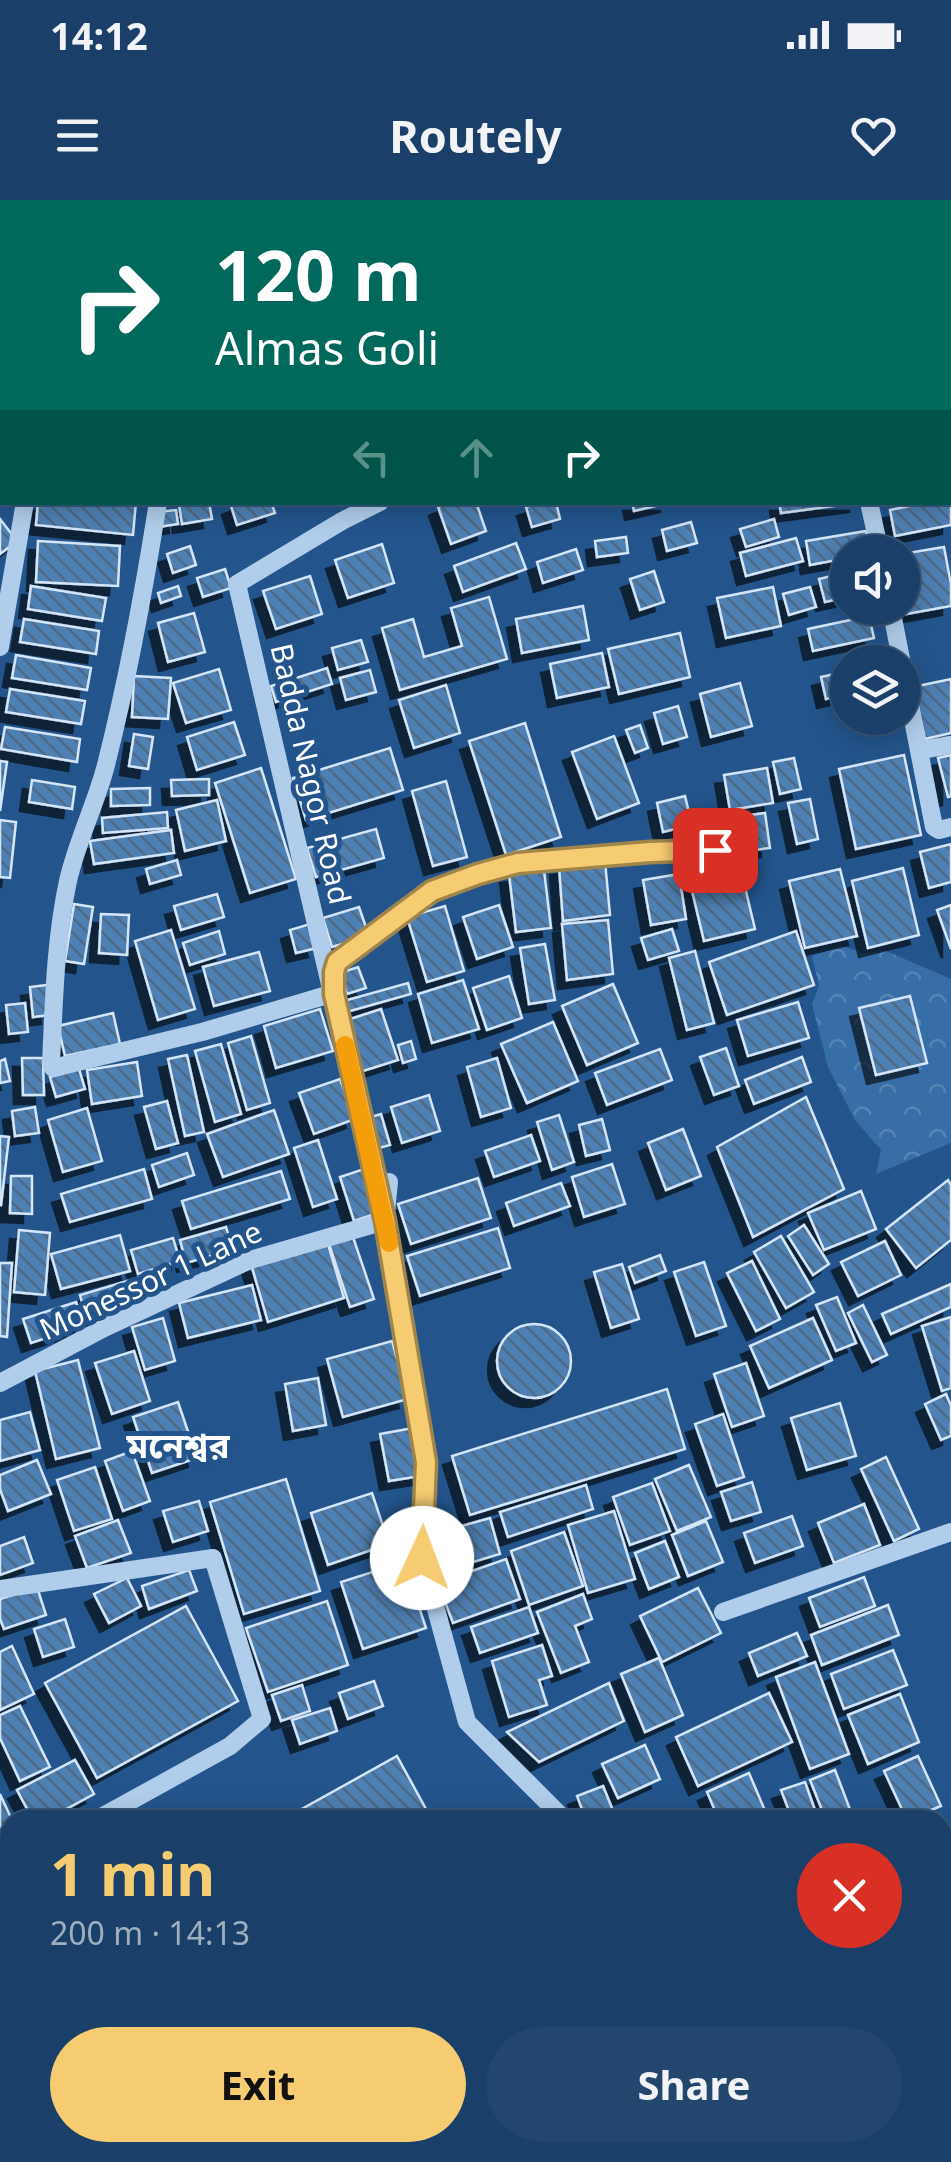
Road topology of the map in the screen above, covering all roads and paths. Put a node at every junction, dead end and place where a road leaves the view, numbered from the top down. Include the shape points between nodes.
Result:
1 (24, 505) edge
2 (158, 505) edge
3 (368, 505) edge
4 (870, 505) edge
5 (340, 512) edge
6 (876, 535) edge
7 (895, 625) edge
8 (0, 647) edge
9 (951, 745) edge
10 (921, 750) junction
11 (951, 827) edge
12 (715, 850) dead end
13 (334, 994) junction
14 (390, 1182) dead end
15 (385, 1221) junction
16 (0, 1383) edge
17 (951, 1532) edge
18 (0, 1589) edge
19 (723, 1612) dead end
20 (114, 1810) edge
21 (555, 1810) edge

1 - 8 street
2 - 13 street via 105,770 64,904 53,1068
3 - 5 street
4 - 6 street
5 - 13 street, Badda Nagor Road via 237,584
7 - 10 street
9 - 10 street
10 - 11 street via 934,827
12 - 13 street via 518,863 432,891 337,962
13 - 15 street, Badda Nagor Road
14 - 15 street
15 - 16 street, Monessor 1 Lane via 250,1260
15 - 21 street, Badda Nagor Road via 426,1462 422,1558 467,1722
17 - 19 street
18 - 20 street via 214,1558 262,1719 230,1746

